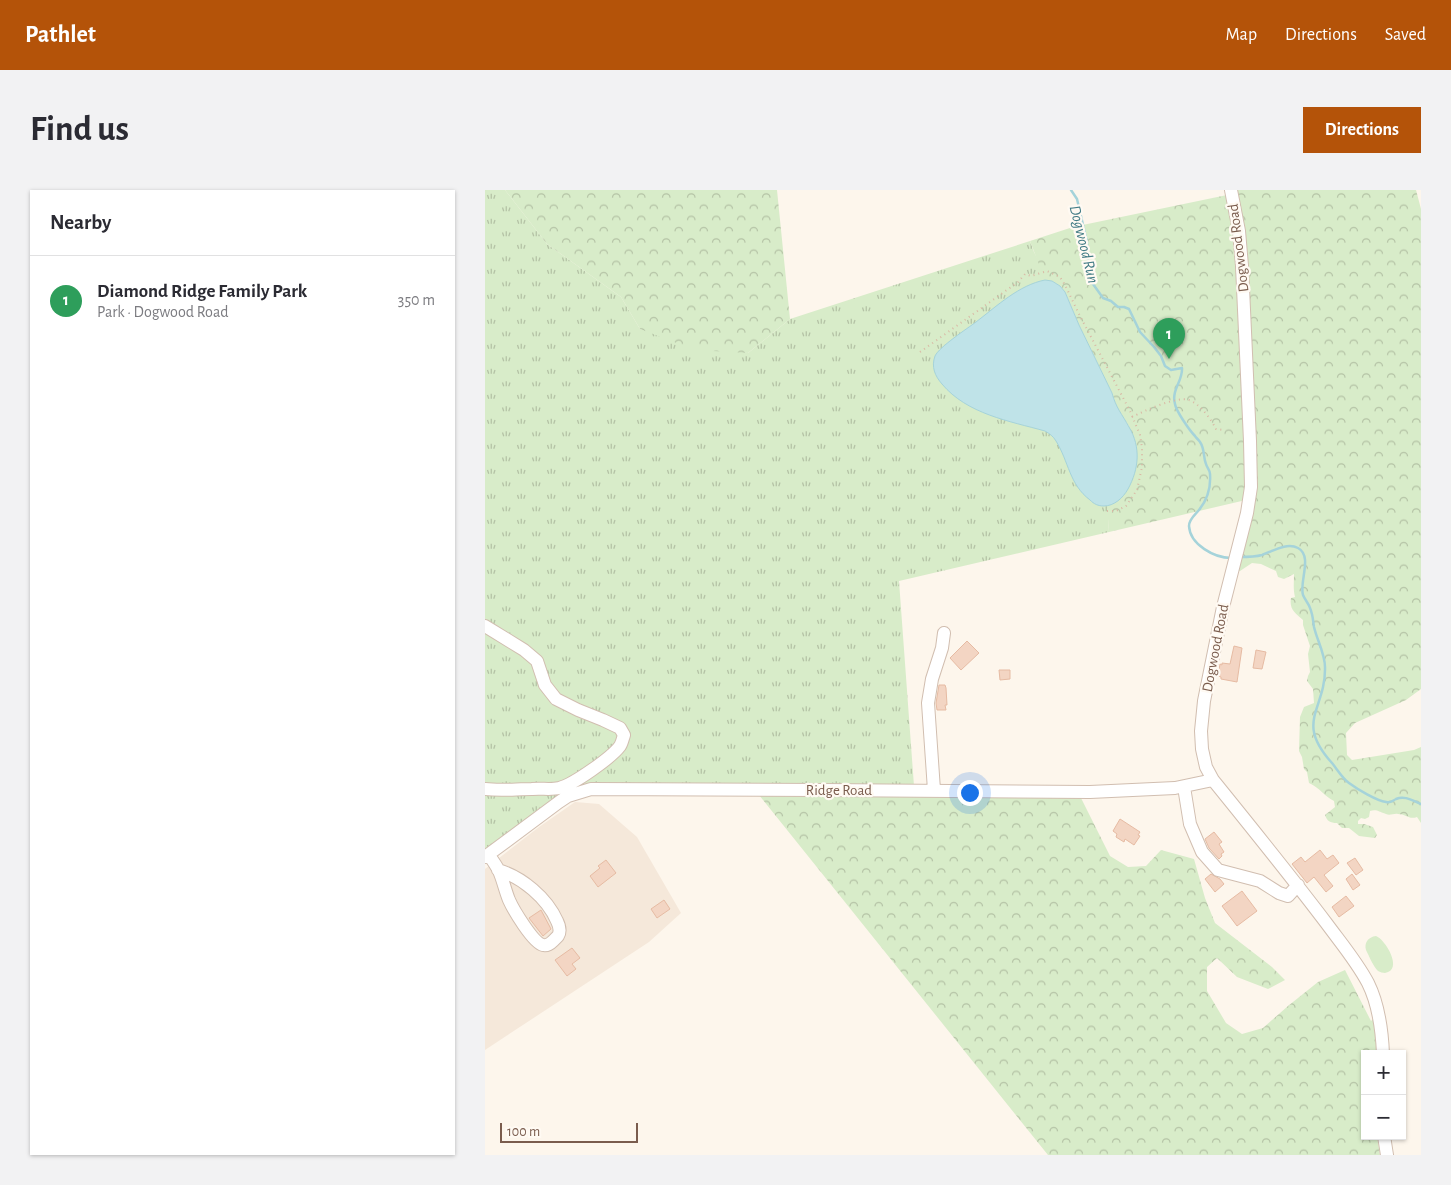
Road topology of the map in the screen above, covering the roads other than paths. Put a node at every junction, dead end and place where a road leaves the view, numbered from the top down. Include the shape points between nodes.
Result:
1 (1231, 190) edge
2 (485, 626) edge
3 (944, 633) dead end
4 (1213, 780) junction
5 (1185, 787) junction
6 (485, 789) edge
7 (934, 790) junction
8 (487, 856) edge
9 (498, 870) junction
10 (1297, 885) junction
11 (1383, 1050) edge
12 (1385, 1140) edge
13 (1387, 1155) edge

1 - 4 street, Dogwood Road via 1242,266 1251,472 1247,512 1223,607 1201,731 1203,756
2 - 6 street via 537,661 545,685 556,698 620,728 624,735 612,755 564,787 507,791
3 - 7 street via 928,703
4 - 5 street, Ridge Road
4 - 10 street, Dogwood Road
5 - 7 street, Ridge Road via 1091,792
5 - 10 street via 1190,824 1202,852 1218,870 1260,881 1288,896
7 - 8 street, Ridge Road via 591,790 568,796
8 - 9 street
9 - 9 street via 520,921 538,943 549,945 559,936 560,930 553,912 540,895 508,873
10 - 11 street, Dogwood Road via 1368,984 1379,1018
12 - 13 street

